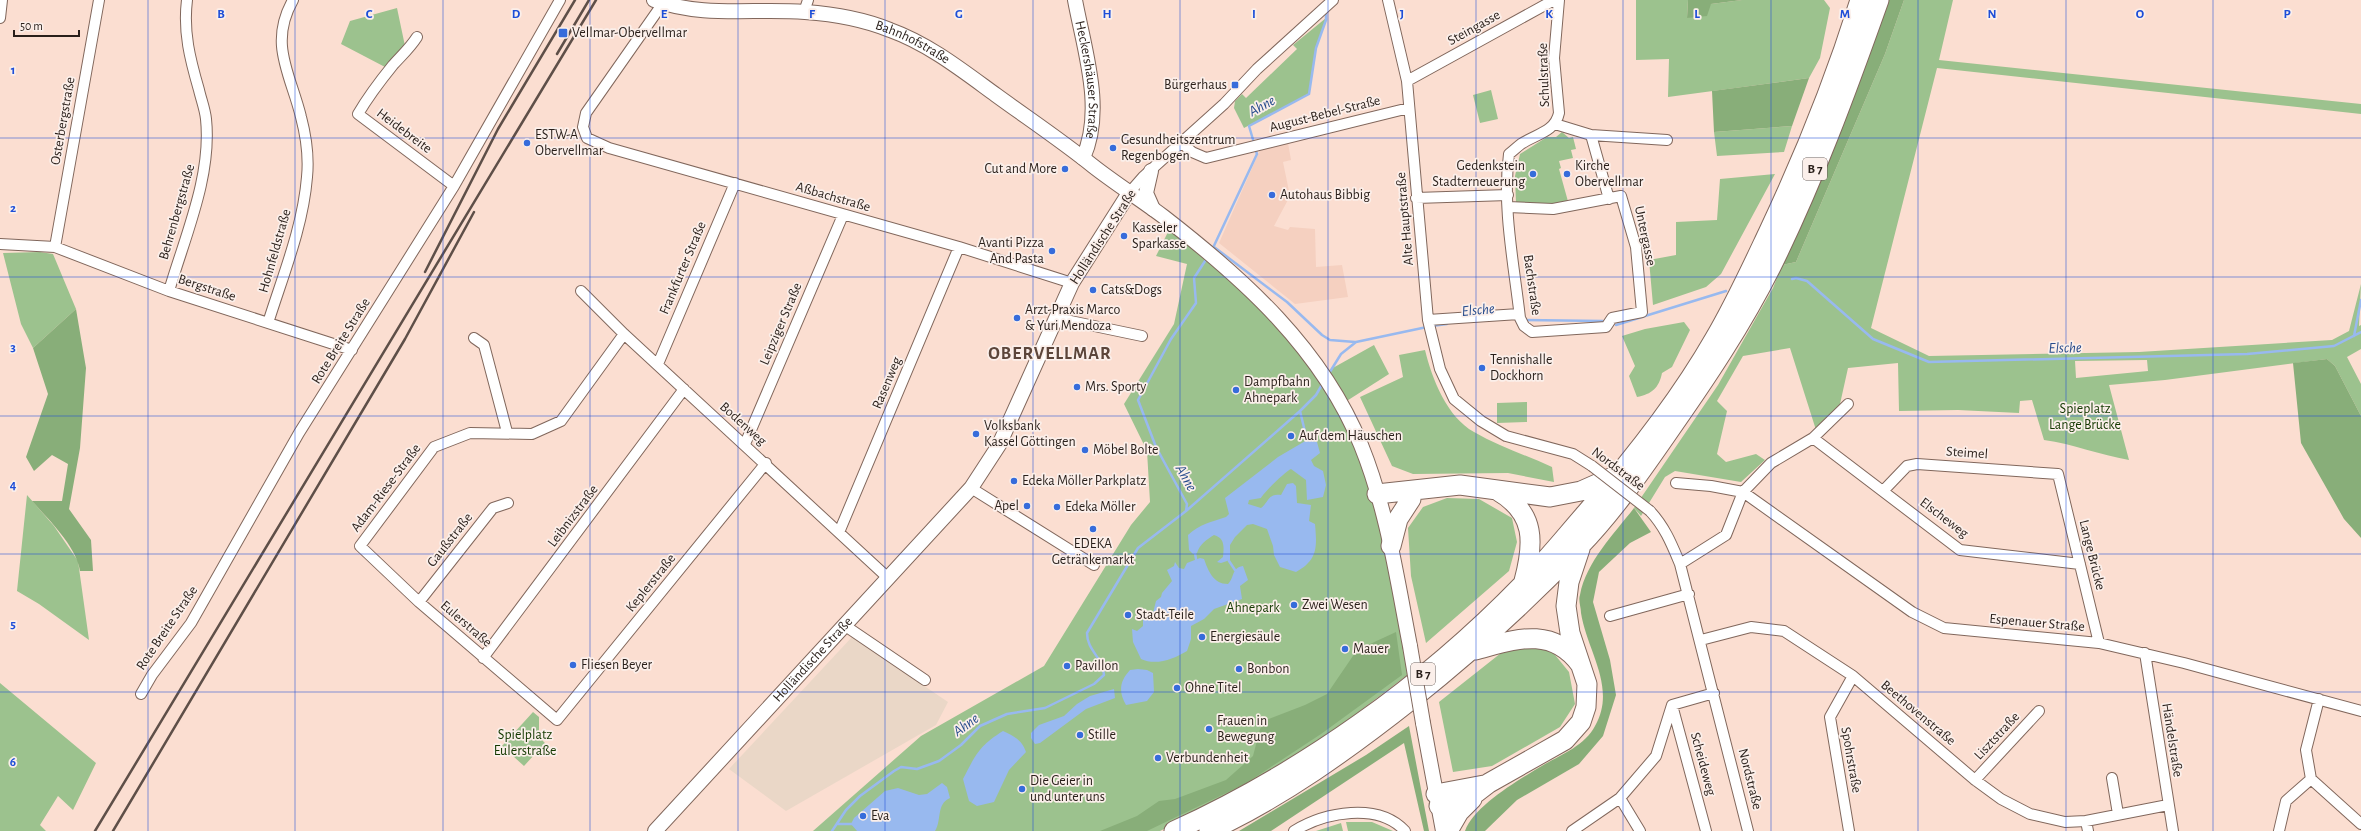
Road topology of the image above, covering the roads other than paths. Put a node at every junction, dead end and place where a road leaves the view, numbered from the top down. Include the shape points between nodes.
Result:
1 (99, 0) edge
2 (187, 0) edge
3 (293, 0) edge
4 (560, 0) edge
5 (1075, 0) edge
6 (1388, 0) edge
7 (1554, 0) edge
8 (1559, 0) edge
9 (1860, 0) edge
10 (1879, 0) edge
11 (1333, 1) edge
12 (658, 2) edge
13 (1, 3) edge
14 (806, 6) edge
15 (0, 18) edge
16 (417, 36) dead end
17 (1406, 81) junction
18 (1409, 108) junction
19 (1555, 124) junction
20 (1591, 135) junction
21 (1667, 140) dead end
22 (1182, 143) junction
23 (1083, 158) junction
24 (1151, 171) junction
25 (735, 183) junction
26 (454, 186) junction
27 (1129, 193) junction
28 (1508, 195) junction
29 (1416, 198) junction
30 (1609, 199) junction
31 (1508, 207) junction
32 (1153, 209) junction
33 (843, 215) junction
34 (0, 244) edge
35 (55, 247) junction
36 (959, 247) junction
37 (1072, 283) junction
38 (169, 290) junction
39 (581, 291) dead end
40 (1642, 312) joint
41 (1056, 318) junction
42 (1521, 319) junction
43 (1428, 320) junction
44 (268, 323) junction
45 (624, 334) junction
46 (1142, 336) dead end
47 (474, 338) dead end
48 (352, 350) junction
49 (658, 364) junction
50 (684, 389) junction
51 (1848, 404) dead end
52 (1481, 421) joint
53 (507, 432) junction
54 (1813, 438) junction
55 (744, 444) junction
56 (766, 463) junction
57 (1622, 473) junction
58 (2058, 474) joint
59 (1676, 483) dead end
60 (971, 488) junction
61 (1428, 489) junction
62 (1491, 489) junction
63 (1884, 490) junction
64 (1744, 492) junction
65 (1378, 498) junction
66 (1411, 499) junction
67 (508, 503) dead end
68 (840, 530) junction
69 (360, 546) joint
70 (1391, 546) junction
71 (1581, 546) junction
72 (1680, 564) junction
73 (2080, 564) junction
74 (1094, 565) dead end
75 (888, 576) junction
76 (1524, 584) junction
77 (1689, 594) junction
78 (419, 602) junction
79 (1610, 616) dead end
80 (844, 625) junction
81 (1701, 640) junction
82 (2099, 642) junction
83 (1472, 651) junction
84 (2145, 653) junction
85 (483, 658) junction
86 (1583, 670) junction
87 (1853, 676) junction
88 (926, 680) dead end
89 (1714, 692) junction
90 (141, 694) dead end
91 (2318, 699) junction
92 (1672, 705) junction
93 (2361, 711) edge
94 (2039, 712) dead end
95 (557, 720) joint
96 (2112, 778) dead end
97 (2312, 779) junction
98 (1975, 780) junction
99 (1483, 788) junction
100 (1620, 798) junction
101 (1437, 800) junction
102 (2168, 805) junction
103 (2118, 814) junction
104 (2361, 824) edge
105 (2064, 826) edge
106 (2087, 826) edge
107 (655, 831) edge
108 (1174, 831) edge
109 (1209, 831) edge
110 (1294, 831) edge
111 (1405, 831) edge
112 (1443, 831) edge
113 (1448, 831) edge
114 (1572, 831) edge
115 (1639, 831) edge
116 (1706, 831) edge
117 (1748, 831) edge
118 (1849, 831) edge
119 (2172, 831) edge
120 (2279, 831) edge

1 - 35 street, Osterbergstraße
2 - 38 street, Behrenbergstraße via 187,47 206,117 208,141 205,170
3 - 44 street, Hohnfeldstraße via 288,10 282,55 301,115 306,143 307,176 300,225
4 - 26 street, Rote Breite Straße
5 - 23 main road, Heckershäuser Straße via 1092,95 1091,136
6 - 17 street, Alte Hauptstraße
7 - 17 street, Steingasse
8 - 19 street, Schulstraße via 1554,58 1559,113
9 - 57 highway, B 7 via 1833,81 1791,185 1737,299 1714,341
10 - 71 highway, B 7 via 1806,192 1770,268 1735,332 1690,402 1647,463
11 - 22 street, Holländische Straße via 1257,69
12 - 14 main road, Bahnhofstraße via 687,9 720,12
12 - 25 street, Aßbachstraße via 586,113 583,127 586,138 609,148
13 - 15 street
14 - 23 main road, Bahnhofstraße via 891,30 941,55
16 - 26 street, Heidebreite via 409,50 371,92 358,114
17 - 18 street, Alte Hauptstraße
18 - 22 street, August-Bebel-Straße via 1206,158 1192,152
18 - 29 street, Alte Hauptstraße
19 - 20 street
19 - 28 street, Bachstraße via 1549,130 1522,143 1509,154
20 - 21 street
20 - 30 street
22 - 24 street, Holländische Straße
23 - 27 main road, Bahnhofstraße
24 - 27 street, Holländische Straße
24 - 32 main road via 1146,193
25 - 33 street, Aßbachstraße
25 - 49 street, Frankfurter Straße
26 - 48 street, Rote Breite Straße
27 - 32 main road, Bahnhofstraße
27 - 37 main road, Holländische Straße
28 - 29 street
28 - 31 street, Bachstraße
29 - 43 street, Alte Hauptstraße
30 - 31 street via 1553,209
30 - 40 street, Untergasse via 1621,196 1631,224 1636,247
31 - 42 street, Bachstraße
32 - 65 main road, Bahnhofstraße via 1278,316 1342,404 1361,445
33 - 36 street, Aßbachstraße
33 - 55 street, Leipziger Straße
34 - 35 street, Bergstraße
35 - 38 street, Bergstraße
36 - 37 street, Aßbachstraße
36 - 68 street, Rasenweg
37 - 41 main road, Holländische Straße
38 - 44 street, Bergstraße
39 - 45 street, Bodenweg
40 - 42 street, Bachstraße via 1612,318 1606,327 1532,332
41 - 46 street
41 - 60 main road, Holländische Straße via 999,445
42 - 43 street
43 - 52 street, Alte Hauptstraße via 1440,369 1454,399
44 - 48 street, Bergstraße
45 - 49 street, Bodenweg
45 - 53 street, Adam-Riese-Straße via 561,421 532,434
47 - 53 street via 484,344
48 - 90 street, Rote Breite Straße via 299,433 191,623
49 - 50 street, Bodenweg
50 - 55 street, Bodenweg
50 - 85 street, Leibnizstraße
51 - 54 street
52 - 72 street, Nordstraße, bridge via 1506,436 1573,454 1592,466 1660,521
53 - 69 street, Adam-Riese-Straße via 470,433 434,447
54 - 63 street, Elscheweg
54 - 64 street via 1771,463
55 - 56 street, Bodenweg
56 - 68 street, Bodenweg
56 - 95 street, Keplerstraße
57 - 62 highway via 1581,491 1559,496 1540,497
57 - 76 highway, B 7
58 - 63 street, Steimel via 1917,464 1907,466
58 - 73 street, Lange Brücke
59 - 64 street, Espenauer Straße
60 - 74 street
60 - 75 main road, Holländische Straße
61 - 62 highway via 1460,485
61 - 65 highway via 1406,489
61 - 66 highway
62 - 76 highway via 1517,506 1529,526 1532,549
63 - 73 street, Elscheweg via 1960,550
64 - 72 street via 1726,535
64 - 82 street, Espenauer Straße via 1912,612 1944,628
65 - 66 highway via 1393,504
65 - 70 main road, Bahnhofstraße
66 - 70 highway via 1398,519
67 - 78 street, Gaußstraße via 493,508
68 - 75 street, Bodenweg
69 - 78 street, Eulerstraße
70 - 101 main road, Bahnhofstraße, bridge
71 - 83 highway, B 7
71 - 86 highway via 1569,582 1566,606 1568,624
72 - 77 street, Nordstraße
73 - 82 street, Lange Brücke
75 - 80 main road, Holländische Straße
76 - 108 highway, B 7 via 1430,668 1353,727 1262,786
77 - 79 street
77 - 81 street, Nordstraße
78 - 85 street, Eulerstraße
80 - 88 street
80 - 107 main road, Holländische Straße
81 - 87 street, Beethovenstraße via 1751,627 1784,631
81 - 89 street, Nordstraße
82 - 84 street, Espenauer Straße
83 - 86 highway via 1525,638 1541,639 1564,648 1575,657
83 - 109 highway, B 7 via 1335,757
84 - 91 street, Espenauer Straße
84 - 102 street, Händelstraße
85 - 95 street, Eulerstraße
86 - 99 highway via 1588,700 1576,729 1558,745
87 - 98 street, Beethovenstraße
87 - 118 street, Spohrstraße via 1830,717
89 - 92 street
89 - 117 street, Nordstraße
91 - 93 street, Espenauer Straße
91 - 97 street via 2306,750
92 - 100 street via 1656,756
92 - 116 street, Scheideweg
94 - 98 street, Lisztstraße
96 - 103 street
97 - 104 street
97 - 120 street via 2286,801
98 - 105 street, Beethovenstraße via 2001,799 2030,814
99 - 101 highway via 1463,803
99 - 113 highway via 1459,812
100 - 114 street
100 - 115 street
101 - 112 main road, Bahnhofstraße
102 - 103 street, Beethovenstraße
102 - 119 street, Händelstraße
103 - 106 street, Beethovenstraße
105 - 106 street, Beethovenstraße
110 - 111 street via 1317,820 1346,812 1371,814 1400,825

